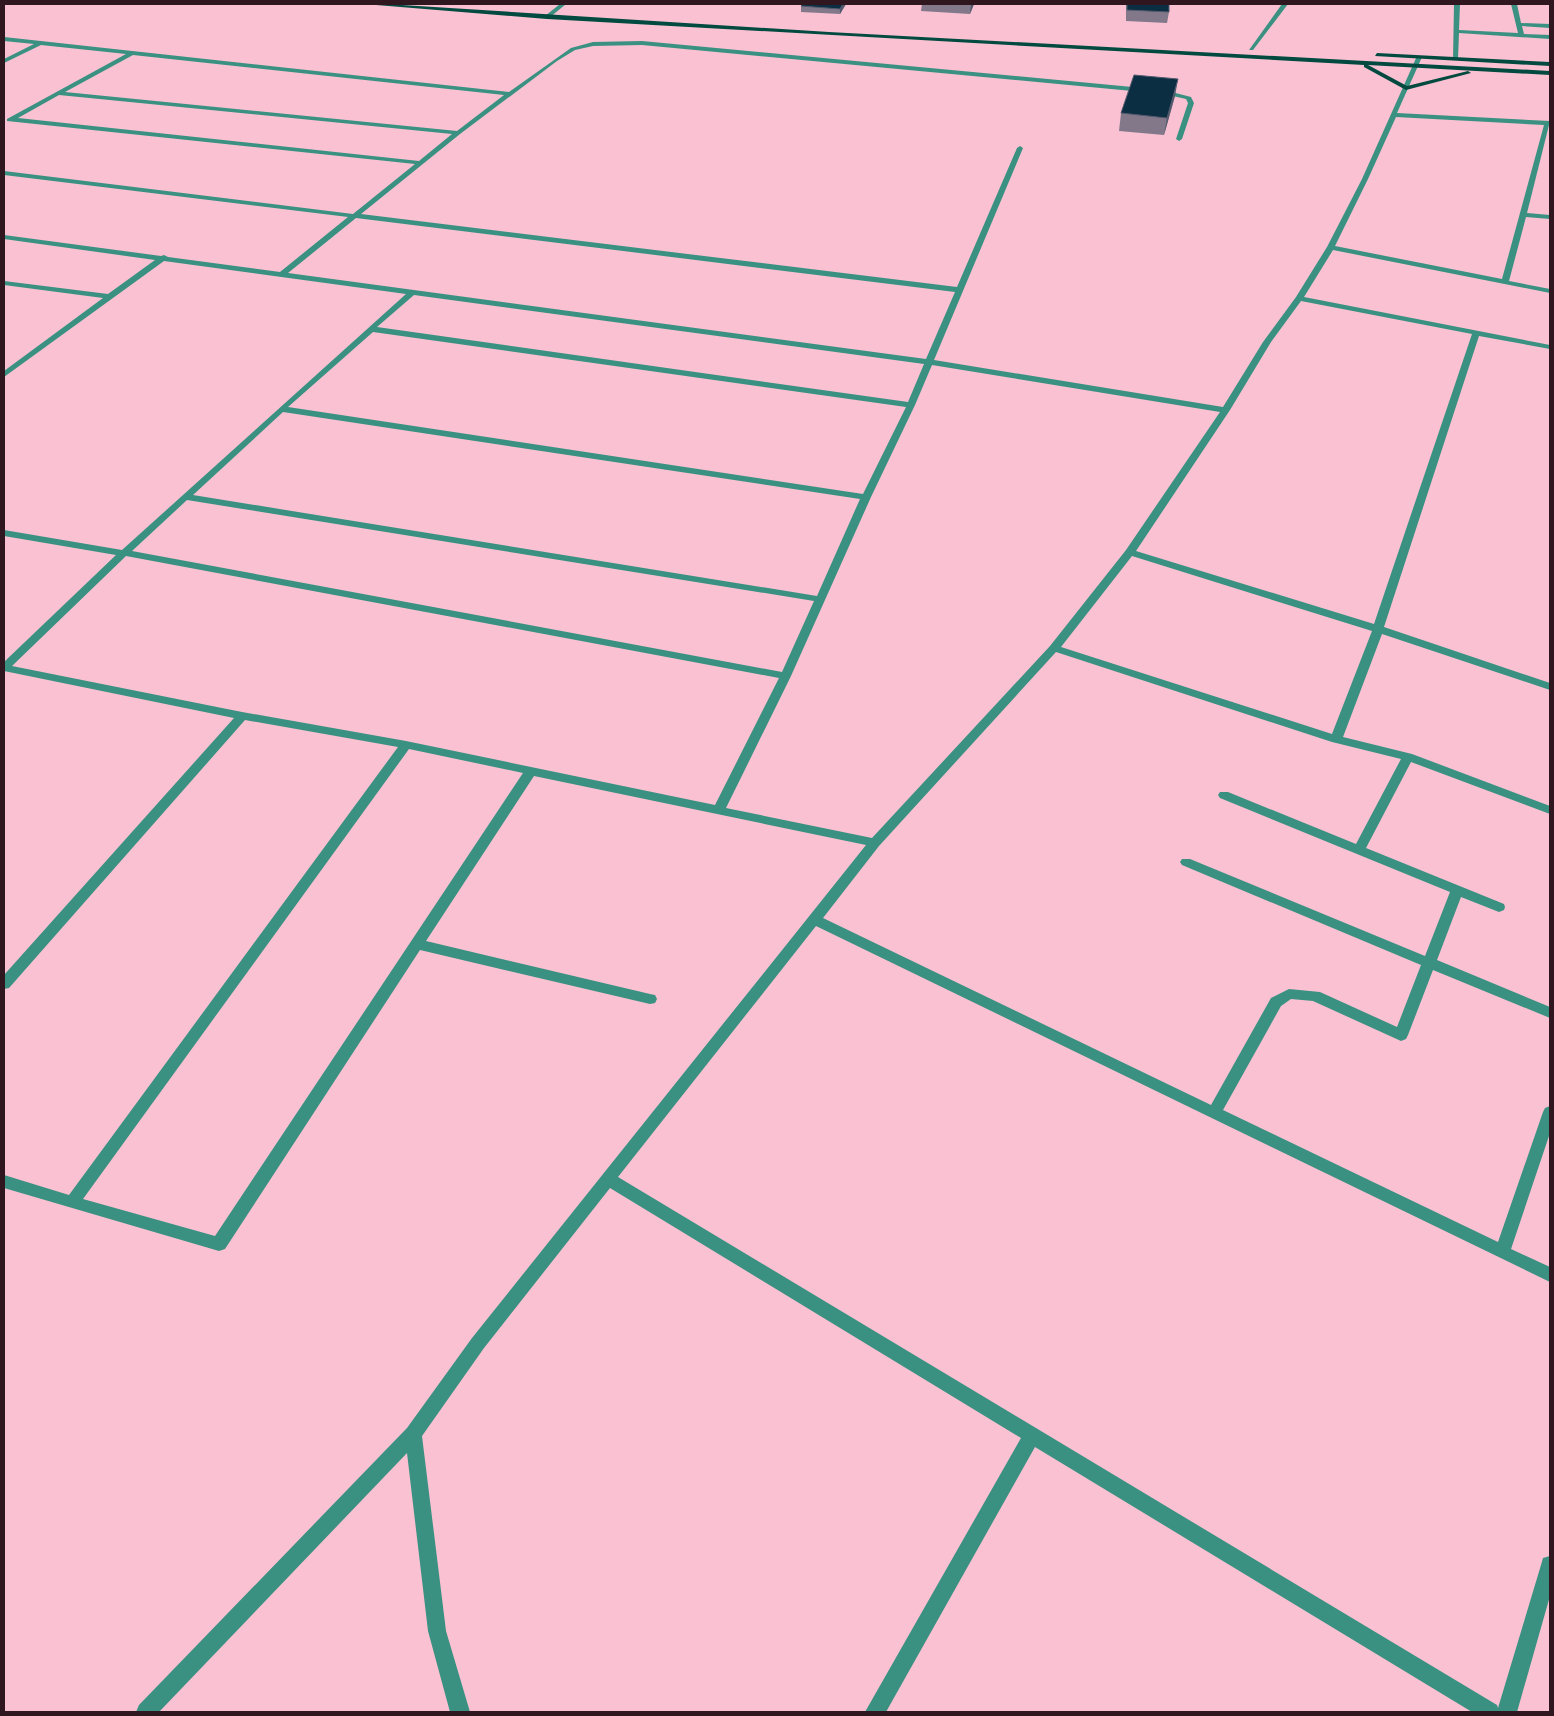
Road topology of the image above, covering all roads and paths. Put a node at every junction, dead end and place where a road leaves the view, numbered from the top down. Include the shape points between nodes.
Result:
1 (367, 4) edge
2 (449, 4) edge
3 (563, 4) edge
4 (1285, 4) edge
5 (1457, 4) edge
6 (1514, 4) edge
7 (555, 10) junction
8 (547, 17) junction
9 (1518, 24) junction
10 (1550, 26) edge
11 (1455, 31) junction
12 (1521, 35) junction
13 (1550, 37) edge
14 (4, 39) edge
15 (42, 42) junction
16 (1191, 46) dead end
17 (1241, 49) dead end
18 (1251, 49) junction
19 (1261, 50) dead end
20 (132, 53) junction
21 (1369, 55) dead end
22 (1456, 59) junction
23 (4, 61) edge
24 (1417, 62) junction
25 (1361, 63) junction
26 (1550, 64) edge
27 (1480, 70) junction
28 (1550, 74) edge
29 (1406, 88) junction
30 (56, 93) junction
31 (510, 94) junction
32 (1395, 114) junction
33 (11, 119) junction
34 (4, 123) edge
35 (1549, 123) edge
36 (458, 133) junction
37 (1179, 139) dead end
38 (1020, 148) dead end
39 (421, 163) junction
40 (4, 173) edge
41 (354, 215) junction
42 (1522, 215) junction
43 (1550, 217) edge
44 (4, 237) edge
45 (1331, 247) junction
46 (164, 258) junction
47 (282, 274) junction
48 (1506, 282) junction
49 (4, 283) edge
50 (961, 290) junction
51 (1550, 291) edge
52 (411, 293) junction
53 (111, 297) junction
54 (1299, 298) junction
55 (372, 330) junction
56 (1476, 333) junction
57 (1550, 347) edge
58 (929, 362) junction
59 (6, 372) edge
60 (911, 405) junction
61 (281, 409) junction
62 (1226, 410) junction
63 (187, 497) junction
64 (866, 497) junction
65 (4, 534) edge
66 (1130, 552) junction
67 (124, 553) junction
68 (819, 599) junction
69 (1378, 629) junction
70 (1054, 648) junction
71 (4, 668) edge
72 (786, 676) junction
73 (1549, 683) edge
74 (242, 716) junction
75 (1336, 739) junction
76 (406, 745) junction
77 (1408, 758) junction
78 (531, 771) junction
79 (1224, 795) dead end
80 (720, 810) junction
81 (1550, 810) edge
82 (875, 843) junction
83 (1359, 850) junction
84 (1186, 862) dead end
85 (1457, 890) junction
86 (1499, 907) dead end
87 (814, 920) junction
88 (417, 944) junction
89 (1428, 964) junction
90 (4, 984) edge
91 (650, 999) dead end
92 (1550, 1013) edge
93 (1550, 1112) edge
94 (1214, 1113) junction
95 (608, 1179) junction
96 (4, 1182) edge
97 (72, 1203) junction
98 (1502, 1252) junction
99 (1550, 1275) edge
100 (413, 1434) junction
101 (1032, 1436) junction
102 (1550, 1565) edge
103 (146, 1712) edge
104 (460, 1712) edge
105 (875, 1712) edge
106 (1490, 1712) edge
107 (1507, 1712) edge

1 - 8 main road
2 - 7 main road
3 - 7 street
4 - 18 street
5 - 11 street
6 - 9 street
7 - 8 street
7 - 16 main road
8 - 25 main road
9 - 10 street
9 - 12 street
11 - 12 street
11 - 22 street
12 - 13 street
14 - 15 street
15 - 20 street
15 - 23 street
17 - 18 main road
18 - 19 main road
20 - 30 street
20 - 31 street
21 - 24 main road
22 - 24 main road
22 - 26 main road
24 - 25 main road
24 - 27 main road
24 - 29 street
25 - 29 main road
27 - 28 main road
27 - 29 main road
29 - 32 street
30 - 33 street
30 - 36 street
31 - 36 street
31 - 37 street via 573,49 593,44 642,43 1180,94 1189,98 1191,103
32 - 35 street
32 - 45 street
33 - 34 street
33 - 39 street
35 - 42 street
36 - 39 street
38 - 50 street
39 - 41 street
40 - 41 street
41 - 47 street
41 - 50 street
42 - 43 street
42 - 48 street
44 - 46 street
45 - 48 street
45 - 54 street
46 - 47 street
46 - 53 street
47 - 52 street
48 - 51 street
49 - 53 street
50 - 58 street
52 - 55 street
52 - 58 street
53 - 59 street
54 - 56 street
54 - 62 street via 1267,342
55 - 60 street
55 - 61 street
56 - 57 street
56 - 69 street
58 - 60 street
58 - 62 street
60 - 64 street
61 - 63 street
61 - 64 street
62 - 66 street
63 - 67 street
63 - 68 street
64 - 68 street
65 - 67 street
66 - 69 street
66 - 70 street
67 - 71 street
67 - 72 street
68 - 72 street
69 - 73 street
69 - 75 street
70 - 75 street
70 - 82 street
71 - 74 street
72 - 80 street
74 - 76 street
74 - 90 street
75 - 77 street
76 - 78 street
76 - 97 street
77 - 81 street
77 - 83 street
78 - 80 street
78 - 88 street
79 - 83 street
80 - 82 street
82 - 87 street
83 - 85 street
84 - 89 street
85 - 86 street
85 - 89 street
87 - 94 street
87 - 95 street
88 - 91 street
88 - 97 street via 219,1244
89 - 92 street
89 - 94 street via 1401,1034 1316,996 1288,994 1276,1002
93 - 98 street
94 - 98 street
95 - 100 street via 478,1343
95 - 101 street
96 - 97 street
98 - 99 street
100 - 103 street
100 - 104 street via 437,1631
101 - 105 street
101 - 106 street
102 - 107 street

